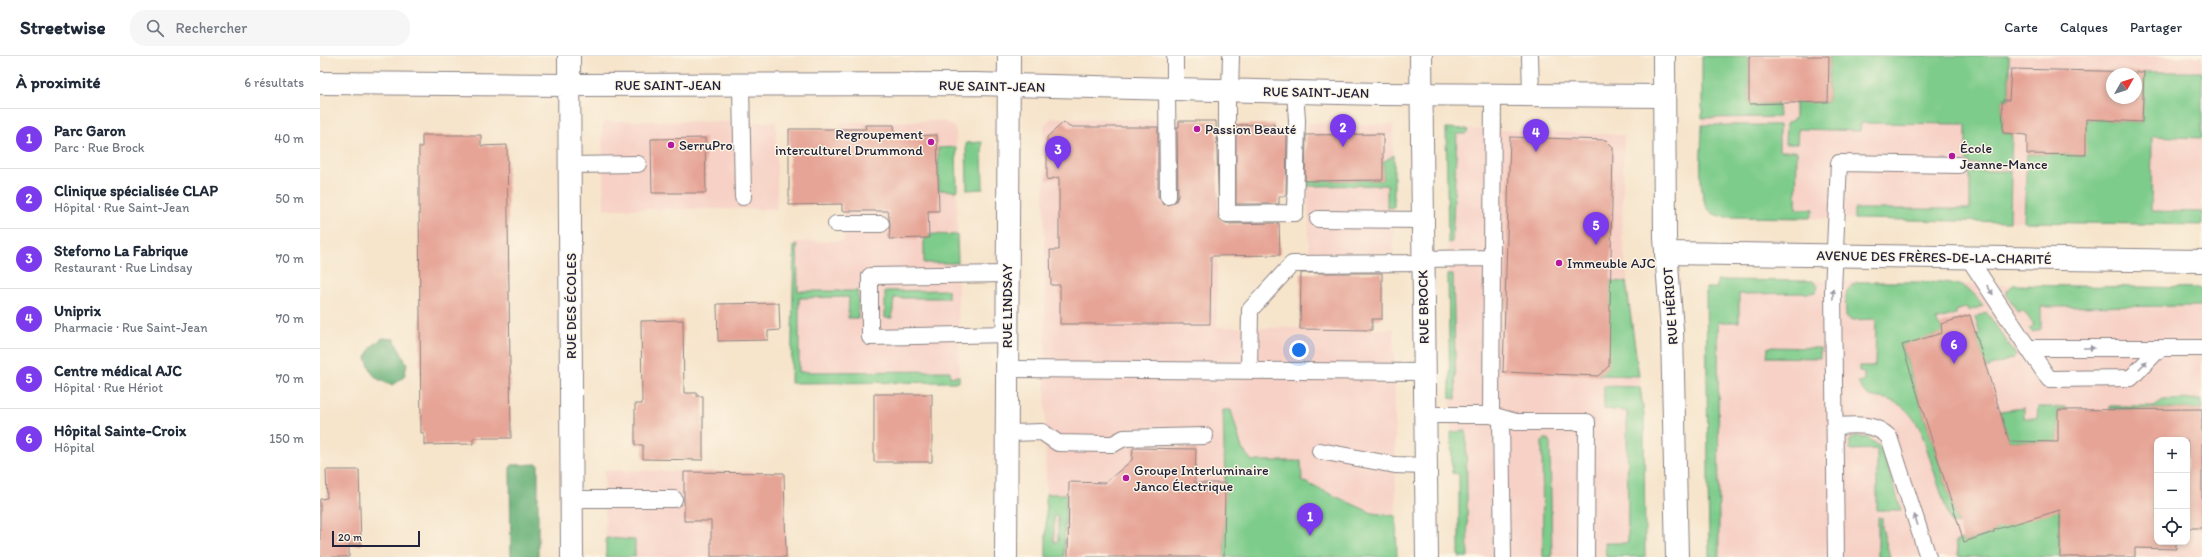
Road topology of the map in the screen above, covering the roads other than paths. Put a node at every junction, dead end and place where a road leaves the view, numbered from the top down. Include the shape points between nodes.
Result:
1 (569, 56) edge
2 (1009, 56) edge
3 (1175, 56) edge
4 (1231, 56) edge
5 (1420, 56) edge
6 (1530, 56) edge
7 (1664, 56) edge
8 (320, 83) edge
9 (569, 85) junction
10 (741, 85) junction
11 (1008, 85) junction
12 (1171, 90) junction
13 (1229, 91) junction
14 (1295, 92) junction
15 (1420, 93) junction
16 (1493, 94) junction
17 (1531, 94) junction
18 (1664, 96) junction
19 (638, 164) dead end
20 (570, 165) junction
21 (1958, 165) dead end
22 (1168, 196) dead end
23 (743, 198) dead end
24 (1318, 219) dead end
25 (1422, 220) junction
26 (836, 224) dead end
27 (881, 224) dead end
28 (1666, 252) junction
29 (1835, 255) junction
30 (1968, 257) junction
31 (1492, 258) junction
32 (1423, 261) junction
33 (2202, 261) edge
34 (1007, 274) junction
35 (1007, 334) junction
36 (2028, 348) junction
37 (2160, 348) junction
38 (2202, 348) edge
39 (1006, 369) junction
40 (1249, 371) junction
41 (1424, 372) junction
42 (1425, 415) junction
43 (1496, 416) junction
44 (1835, 426) junction
45 (1007, 433) junction
46 (1205, 436) dead end
47 (1320, 451) dead end
48 (1426, 466) junction
49 (572, 499) junction
50 (674, 499) dead end
51 (572, 557) edge
52 (1006, 557) edge
53 (1427, 557) edge
54 (1503, 557) edge
55 (1586, 557) edge
56 (1677, 557) edge
57 (1836, 557) edge
58 (1928, 557) edge

1 - 9 street, RUE DES ÉCOLES
2 - 11 street, RUE LINDSAY
3 - 12 lane
4 - 13 lane
5 - 15 street, RUE BROCK
6 - 17 lane
7 - 18 street, RUE HÉRIOT
8 - 9 street, RUE SAINT-JEAN
9 - 10 street, RUE SAINT-JEAN
9 - 20 street, RUE DES ÉCOLES
10 - 11 street, RUE SAINT-JEAN
10 - 23 lane
11 - 12 street, RUE SAINT-JEAN
11 - 34 street, RUE LINDSAY
12 - 13 street, RUE SAINT-JEAN
12 - 22 lane
13 - 14 street, RUE SAINT-JEAN
13 - 14 lane via 1227,214 1295,213
14 - 15 street, RUE SAINT-JEAN
15 - 16 street, RUE SAINT-JEAN
15 - 25 street, RUE BROCK
16 - 17 street, RUE SAINT-JEAN
16 - 31 lane
17 - 18 street, RUE SAINT-JEAN
18 - 28 street, RUE HÉRIOT
19 - 20 lane
20 - 49 street, RUE DES ÉCOLES
21 - 29 lane via 1838,163
24 - 25 lane
25 - 32 street, RUE BROCK
26 - 27 lane
28 - 29 street, AVENUE DES FRÈRES-DE-LA-CHARITÉ
28 - 56 street, RUE HÉRIOT via 1672,330
29 - 30 street, AVENUE DES FRÈRES-DE-LA-CHARITÉ
44 -> 29 lane
30 - 33 street, AVENUE DES FRÈRES-DE-LA-CHARITÉ
30 -> 36 lane
31 - 32 lane
31 - 43 lane
32 - 40 lane via 1292,264 1250,310
32 - 41 street, RUE BROCK
34 - 35 street, RUE LINDSAY
34 - 35 lane via 870,276 870,337
35 - 39 street, RUE LINDSAY
36 -> 37 lane
36 -> 37 lane via 2049,379 2131,378
37 - 38 lane
39 - 40 lane
39 - 45 street, RUE LINDSAY
40 - 41 lane
41 - 42 street, RUE BROCK
42 - 43 lane
42 - 48 street, RUE BROCK
43 - 54 lane
43 - 55 lane via 1516,422 1587,422
44 - 57 lane
58 -> 44 lane via 1889,437 1871,426
45 - 46 lane via 1042,432 1058,443 1106,444 1113,444 1124,438
45 - 52 street, RUE LINDSAY
47 - 48 lane via 1395,465
48 - 53 street, RUE BROCK
49 - 50 lane
49 - 51 street, RUE DES ÉCOLES

